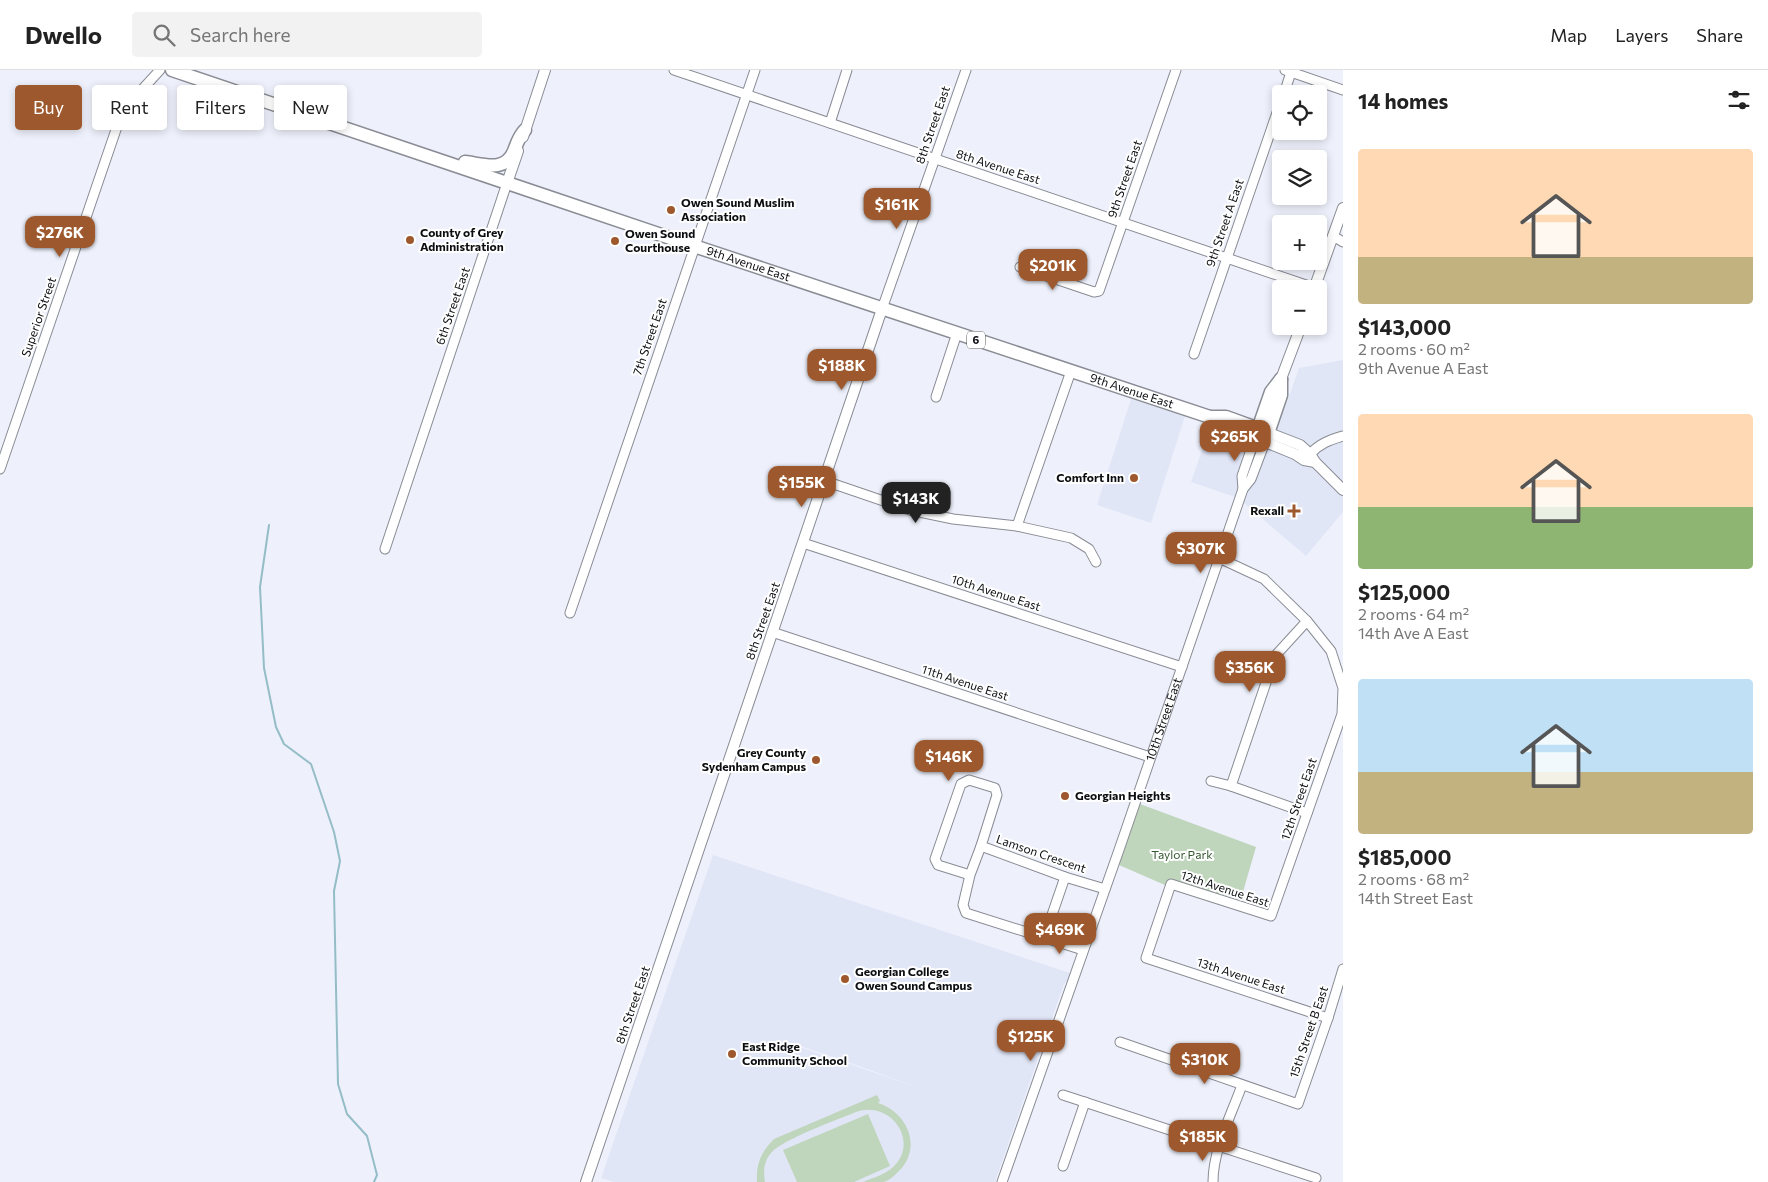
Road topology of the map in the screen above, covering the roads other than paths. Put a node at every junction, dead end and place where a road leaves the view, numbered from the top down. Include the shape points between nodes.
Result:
1 (160, 70) edge
2 (172, 70) edge
3 (545, 70) edge
4 (674, 70) edge
5 (755, 70) edge
6 (848, 70) edge
7 (966, 70) edge
8 (1176, 70) edge
9 (1288, 71) edge
10 (1286, 85) edge
11 (1343, 90) edge
12 (746, 95) junction
13 (830, 123) junction
14 (1272, 127) edge
15 (525, 130) junction
16 (935, 159) junction
17 (443, 161) junction
18 (507, 183) junction
19 (1343, 208) edge
20 (1123, 222) junction
21 (1333, 236) junction
22 (1343, 242) edge
23 (694, 246) junction
24 (1227, 257) junction
25 (1020, 267) dead end
26 (1292, 280) edge
27 (1318, 280) edge
28 (882, 308) junction
29 (957, 333) junction
30 (1298, 335) edge
31 (1194, 354) dead end
32 (1071, 370) junction
33 (1281, 379) joint
34 (936, 397) dead end
35 (1262, 435) junction
36 (1343, 436) edge
37 (1312, 458) junction
38 (0, 469) edge
39 (825, 481) junction
40 (1343, 490) edge
41 (1017, 526) junction
42 (803, 543) junction
43 (385, 549) dead end
44 (1219, 558) junction
45 (1096, 562) dead end
46 (570, 613) dead end
47 (1306, 621) junction
48 (772, 632) junction
49 (1182, 667) junction
50 (1343, 688) edge
51 (1150, 757) junction
52 (1211, 781) dead end
53 (1231, 786) junction
54 (1307, 813) junction
55 (981, 846) junction
56 (970, 875) junction
57 (1064, 877) junction
58 (1105, 888) junction
59 (1271, 916) joint
60 (1044, 938) junction
61 (1083, 950) junction
62 (1146, 958) joint
63 (1343, 969) edge
64 (1328, 1018) junction
65 (1120, 1042) dead end
66 (1242, 1085) junction
67 (1063, 1095) dead end
68 (1084, 1102) junction
69 (1220, 1145) junction
70 (1063, 1166) dead end
71 (1316, 1178) dead end
72 (586, 1182) edge
73 (1002, 1182) edge
74 (1213, 1182) edge

1 - 38 street, Superior Street via 122,116
2 - 17 highway, 9th Avenue East / 6
3 - 15 main road, 6th Street East
4 - 12 street, 8th Avenue East
5 - 12 street, 7th Street East
6 - 13 street
7 - 16 street, 8th Street East
8 - 20 street, 9th Street East
9 - 10 street
9 - 11 street
12 - 13 street, 8th Avenue East
12 - 23 street, 7th Street East
13 - 16 street, 8th Avenue East
14 - 24 street, 9th Street A East
15 - 17 highway via 512,155 501,164
15 - 18 main road, 6th Street East
16 - 20 street, 8th Avenue East
16 - 28 street, 8th Street East
17 - 18 highway, 9th Avenue East / 6
18 - 23 highway, 9th Avenue East / 6
18 - 43 street, 6th Street East
19 - 21 main road
20 - 24 street, 8th Avenue East
20 - 25 street, 9th Street East via 1099,290 1094,292
21 - 22 street
21 - 27 main road
23 - 28 highway, 9th Avenue East / 6
23 - 46 street, 7th Street East
24 - 26 street, 8th Avenue East
24 - 31 street, 9th Street A East
28 - 29 highway, 9th Avenue East / 6
28 - 39 main road, 8th Street East
29 - 32 highway, 9th Avenue East / 6
29 - 34 street
30 - 33 main road, 10th Street East
32 - 35 highway, 9th Avenue East / 6 via 1210,417 1226,417
32 - 41 street
33 - 35 highway, 10th Street East via 1272,392
35 - 37 main road, 9th Avenue East via 1304,460
35 - 44 street, 10th Street East via 1242,476 1243,489
36 - 37 street via 1316,448
37 - 40 main road, 9th Avenue East
39 - 41 street via 910,510 953,519
39 - 42 main road, 8th Street East
41 - 45 street via 1071,538 1089,549
42 - 48 main road, 8th Street East
42 - 49 street, 10th Avenue East
44 - 47 street via 1264,579
44 - 49 street, 10th Street East
47 - 50 street via 1331,651
47 - 53 street via 1275,656
48 - 51 street, 11th Avenue East
48 - 72 main road, 8th Street East
49 - 51 street, 10th Street East
50 - 54 street, 12th Street East via 1342,714
51 - 58 street, 10th Street East
52 - 53 street
53 - 54 street
54 - 59 street, 12th Street East
55 - 56 street, Lamson Crescent
55 - 56 street via 997,796 996,788 969,780 960,784 935,858 938,865
55 - 57 street, Lamson Crescent
56 - 60 street, Lamson Crescent via 963,905 966,912
57 - 58 street, Lamson Crescent
57 - 60 street
58 - 61 street, 10th Street East
59 - 62 street, 12th Avenue East via 1171,884
60 - 61 street, Lamson Crescent
61 - 73 street, 10th Street East
62 - 64 street, 13th Avenue East
63 - 64 street, 15th Street B East
64 - 66 street, 15th Street B East via 1298,1104
65 - 66 street
66 - 69 street
67 - 68 street
68 - 69 street
68 - 70 street
69 - 71 street
69 - 74 street

